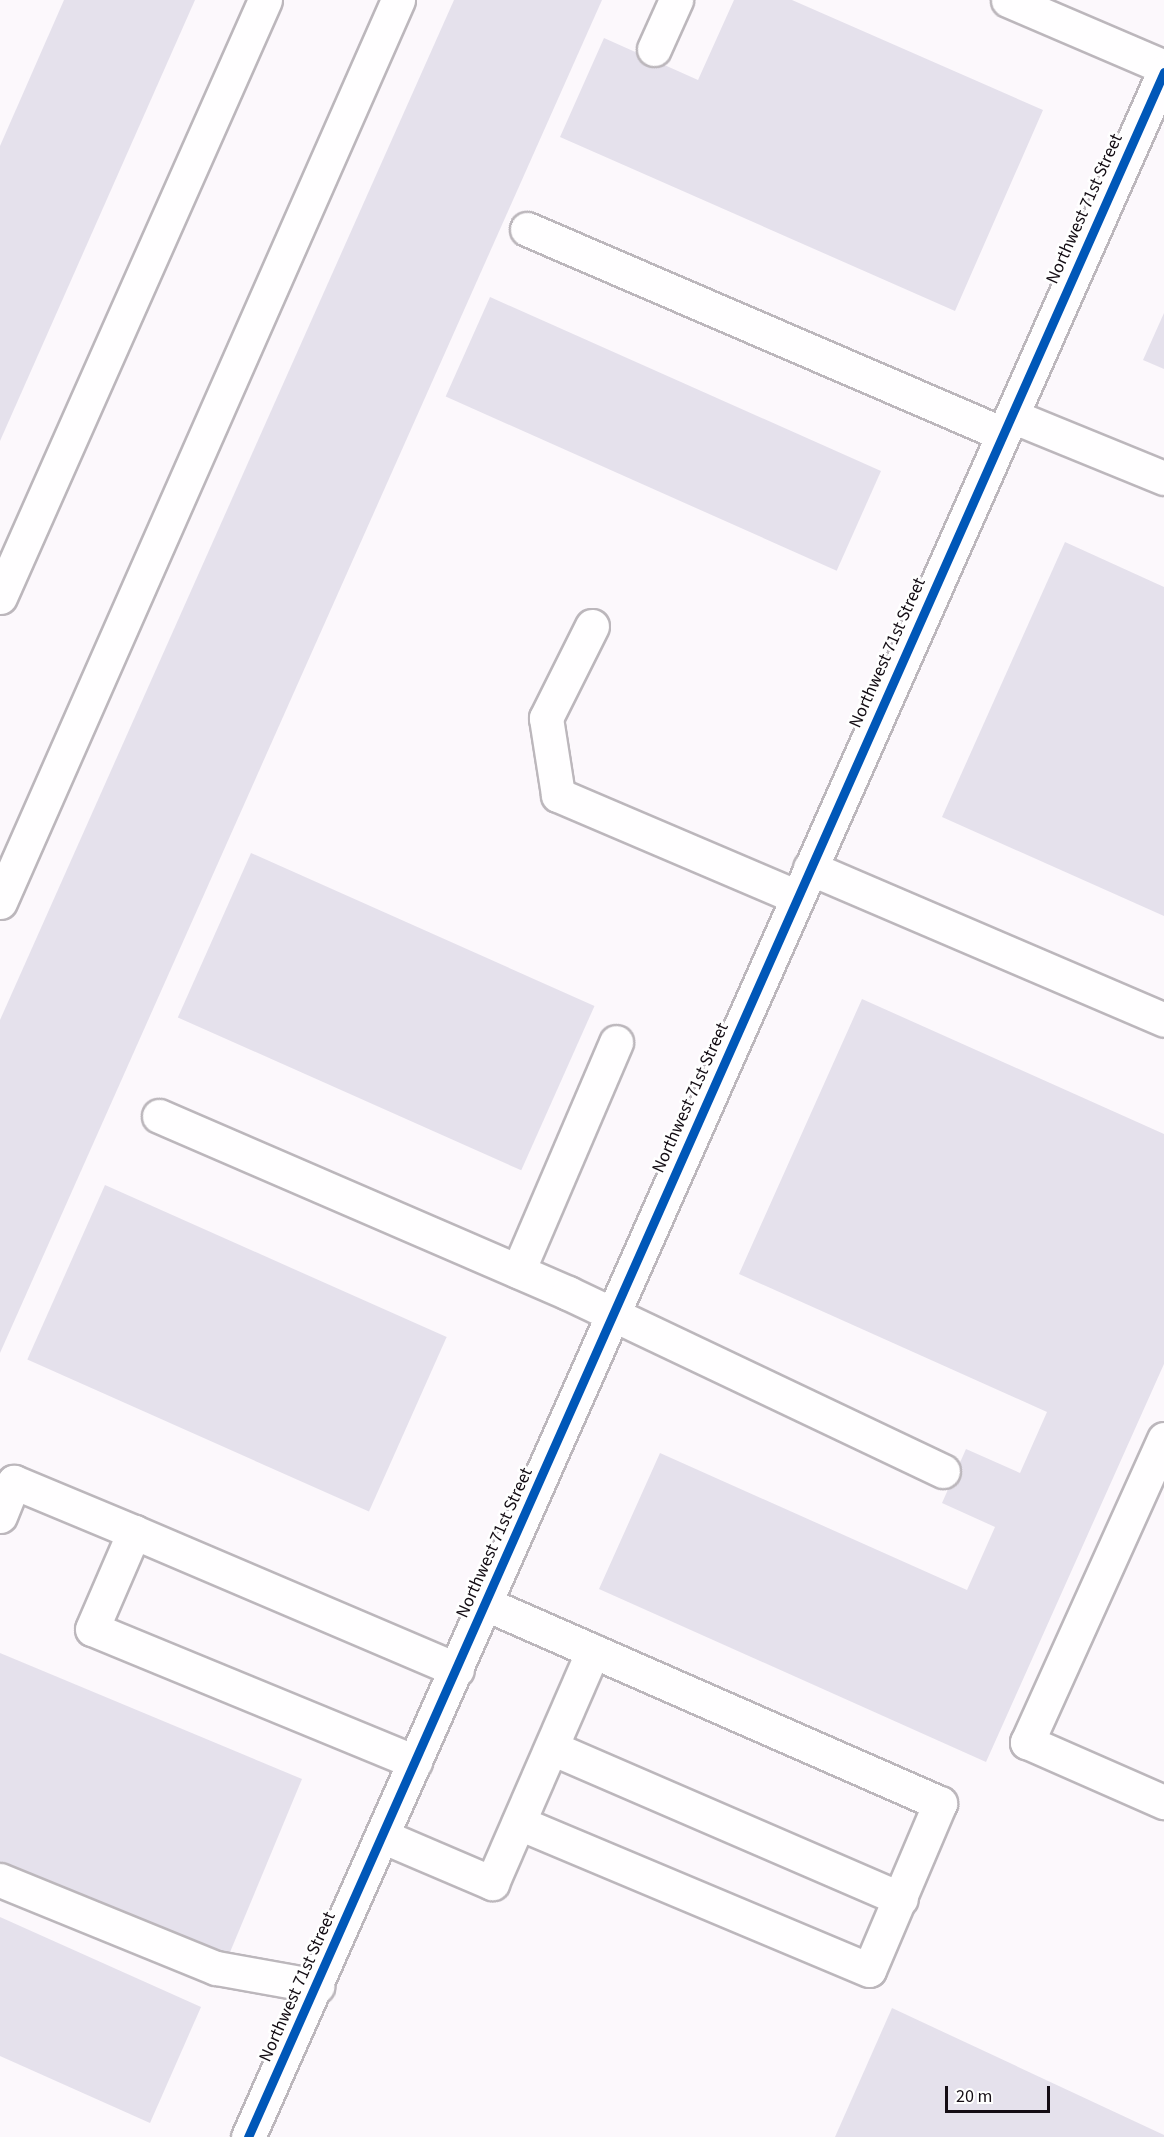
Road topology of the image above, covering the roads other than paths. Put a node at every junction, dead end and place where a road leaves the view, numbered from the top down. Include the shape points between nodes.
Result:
1 (265, 0) edge
2 (398, 0) edge
3 (676, 0) edge
4 (1008, 0) edge
5 (654, 49) dead end
6 (1164, 70) edge
7 (528, 229) dead end
8 (1008, 425) junction
9 (1164, 478) edge
10 (0, 597) edge
11 (592, 626) dead end
12 (810, 868) junction
13 (797, 897) junction
14 (0, 902) edge
15 (1164, 1020) edge
16 (616, 1042) dead end
17 (159, 1116) dead end
18 (518, 1271) junction
19 (614, 1315) junction
20 (1164, 1439) edge
21 (943, 1471) dead end
22 (0, 1516) edge
23 (134, 1532) junction
24 (486, 1604) junction
25 (593, 1651) junction
26 (457, 1670) junction
27 (552, 1748) junction
28 (415, 1762) junction
29 (1164, 1802) edge
30 (519, 1823) junction
31 (382, 1836) junction
32 (0, 1880) edge
33 (901, 1899) junction
34 (317, 1986) junction
35 (248, 2137) edge

1 - 10 street
2 - 14 street
3 - 5 street
4 - 6 street
6 - 8 street, Northwest 71st Street
7 - 8 street
8 - 9 street
8 - 12 street, Northwest 71st Street
11 - 13 street via 546,718 558,795
12 - 13 street, Northwest 71st Street
12 - 15 street
13 - 19 street, Northwest 71st Street
16 - 18 street
17 - 18 street
18 - 19 street
19 - 21 street
19 - 24 street, Northwest 71st Street
20 - 29 street via 1027,1742
22 - 23 street via 14,1482
23 - 26 street
23 - 28 street via 92,1629
24 - 25 street
24 - 26 street, Northwest 71st Street
25 - 27 street
25 - 33 street via 940,1803
26 - 28 street, Northwest 71st Street
27 - 30 street
27 - 33 street
28 - 31 street, Northwest 71st Street
30 - 31 street via 492,1883
30 - 33 street via 869,1970
31 - 34 street, Northwest 71st Street
32 - 34 street via 216,1968
34 - 35 street, Northwest 71st Street

